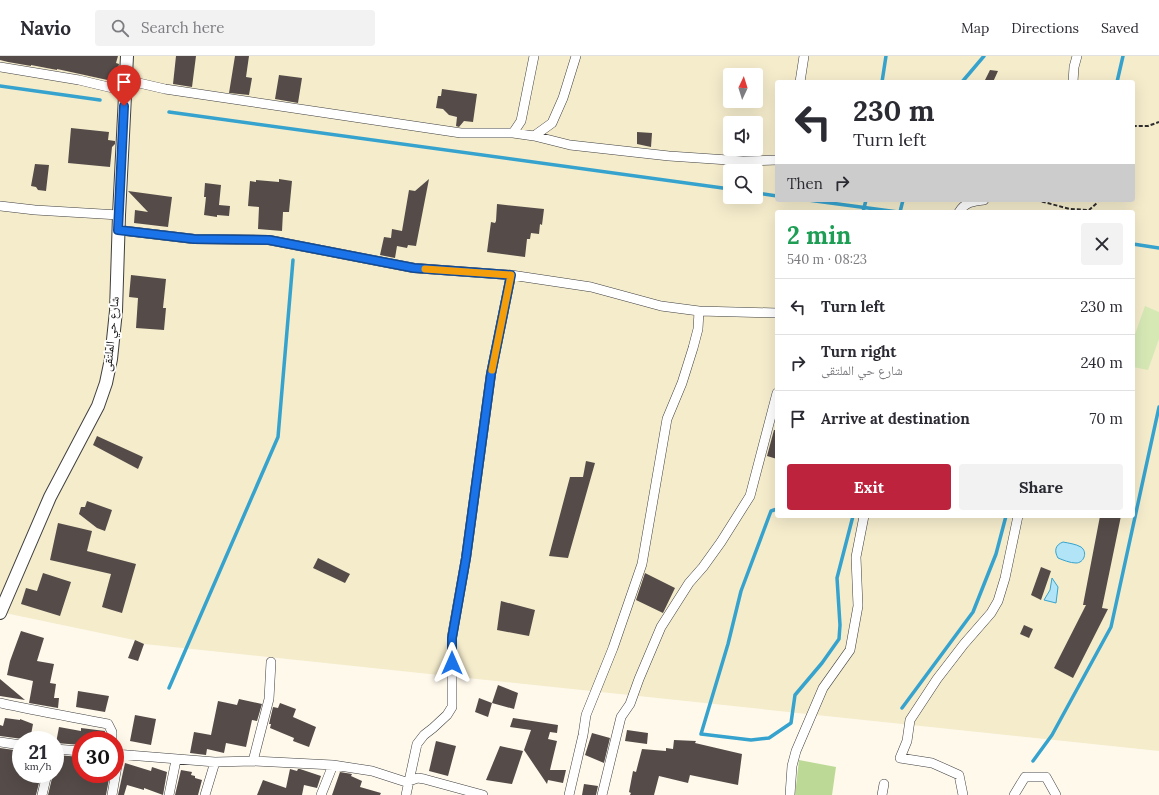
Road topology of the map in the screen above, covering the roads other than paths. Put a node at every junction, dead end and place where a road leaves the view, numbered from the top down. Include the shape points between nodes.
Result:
1 (127, 56) edge
2 (534, 56) edge
3 (576, 56) edge
4 (804, 56) edge
5 (1077, 56) edge
6 (0, 67) edge
7 (800, 80) edge
8 (1073, 80) edge
9 (126, 86) junction
10 (513, 133) junction
11 (534, 136) junction
12 (775, 160) edge
13 (970, 202) edge
14 (0, 206) edge
15 (960, 210) edge
16 (119, 215) junction
17 (118, 230) junction
18 (511, 275) junction
19 (699, 311) junction
20 (775, 313) edge
21 (775, 401) edge
22 (864, 518) edge
23 (1018, 518) edge
24 (0, 613) edge
25 (271, 662) dead end
26 (0, 703) edge
27 (112, 731) edge
28 (0, 742) edge
29 (12, 744) edge
30 (124, 754) edge
31 (176, 760) junction
32 (253, 761) junction
33 (215, 762) junction
34 (334, 765) junction
35 (409, 782) junction
36 (45, 783) edge
37 (113, 783) edge
38 (884, 784) dead end
39 (42, 795) edge
40 (112, 795) edge
41 (169, 795) edge
42 (205, 795) edge
43 (321, 795) edge
44 (406, 795) edge
45 (483, 795) edge
46 (569, 795) edge
47 (602, 795) edge
48 (790, 795) edge
49 (882, 795) edge
50 (963, 795) edge
51 (1014, 795) edge
52 (1056, 795) edge

1 - 9 street, شارع حي الملتقى
2 - 10 street via 521,121
3 - 11 street via 552,123
4 - 7 street
5 - 8 street
6 - 9 street
9 - 10 street via 165,89 461,133
9 - 16 street, شارع حي الملتقى
10 - 11 street
11 - 12 street via 570,145 668,156 743,162
13 - 15 street
14 - 16 street
16 - 17 street, شارع حي الملتقى
17 - 18 street via 194,239 269,240 414,268
17 - 24 street, شارع حي الملتقى via 116,311 106,383 98,406 50,497
18 - 19 street via 591,287 661,306
18 - 35 street via 491,374 466,558 452,638 452,707 417,744
19 - 20 street
19 - 46 street via 693,348 667,419 642,564 586,715
21 - 47 street via 750,496 661,627 630,704 621,717
22 - 48 street via 856,558 858,606 850,650 823,688 796,751
23 - 50 street via 998,600 991,613 937,679 910,720 907,741 900,758 932,762 959,775
25 - 32 street via 269,699
26 - 27 street via 108,724
28 - 29 street
30 - 31 street
31 - 33 street
31 - 41 street
32 - 33 street
32 - 34 street
33 - 42 street
34 - 35 street via 372,771
34 - 43 street
35 - 44 street
35 - 45 street via 418,778 424,779
36 - 39 street
37 - 40 street
38 - 49 street
51 - 52 street via 1025,777 1046,777

